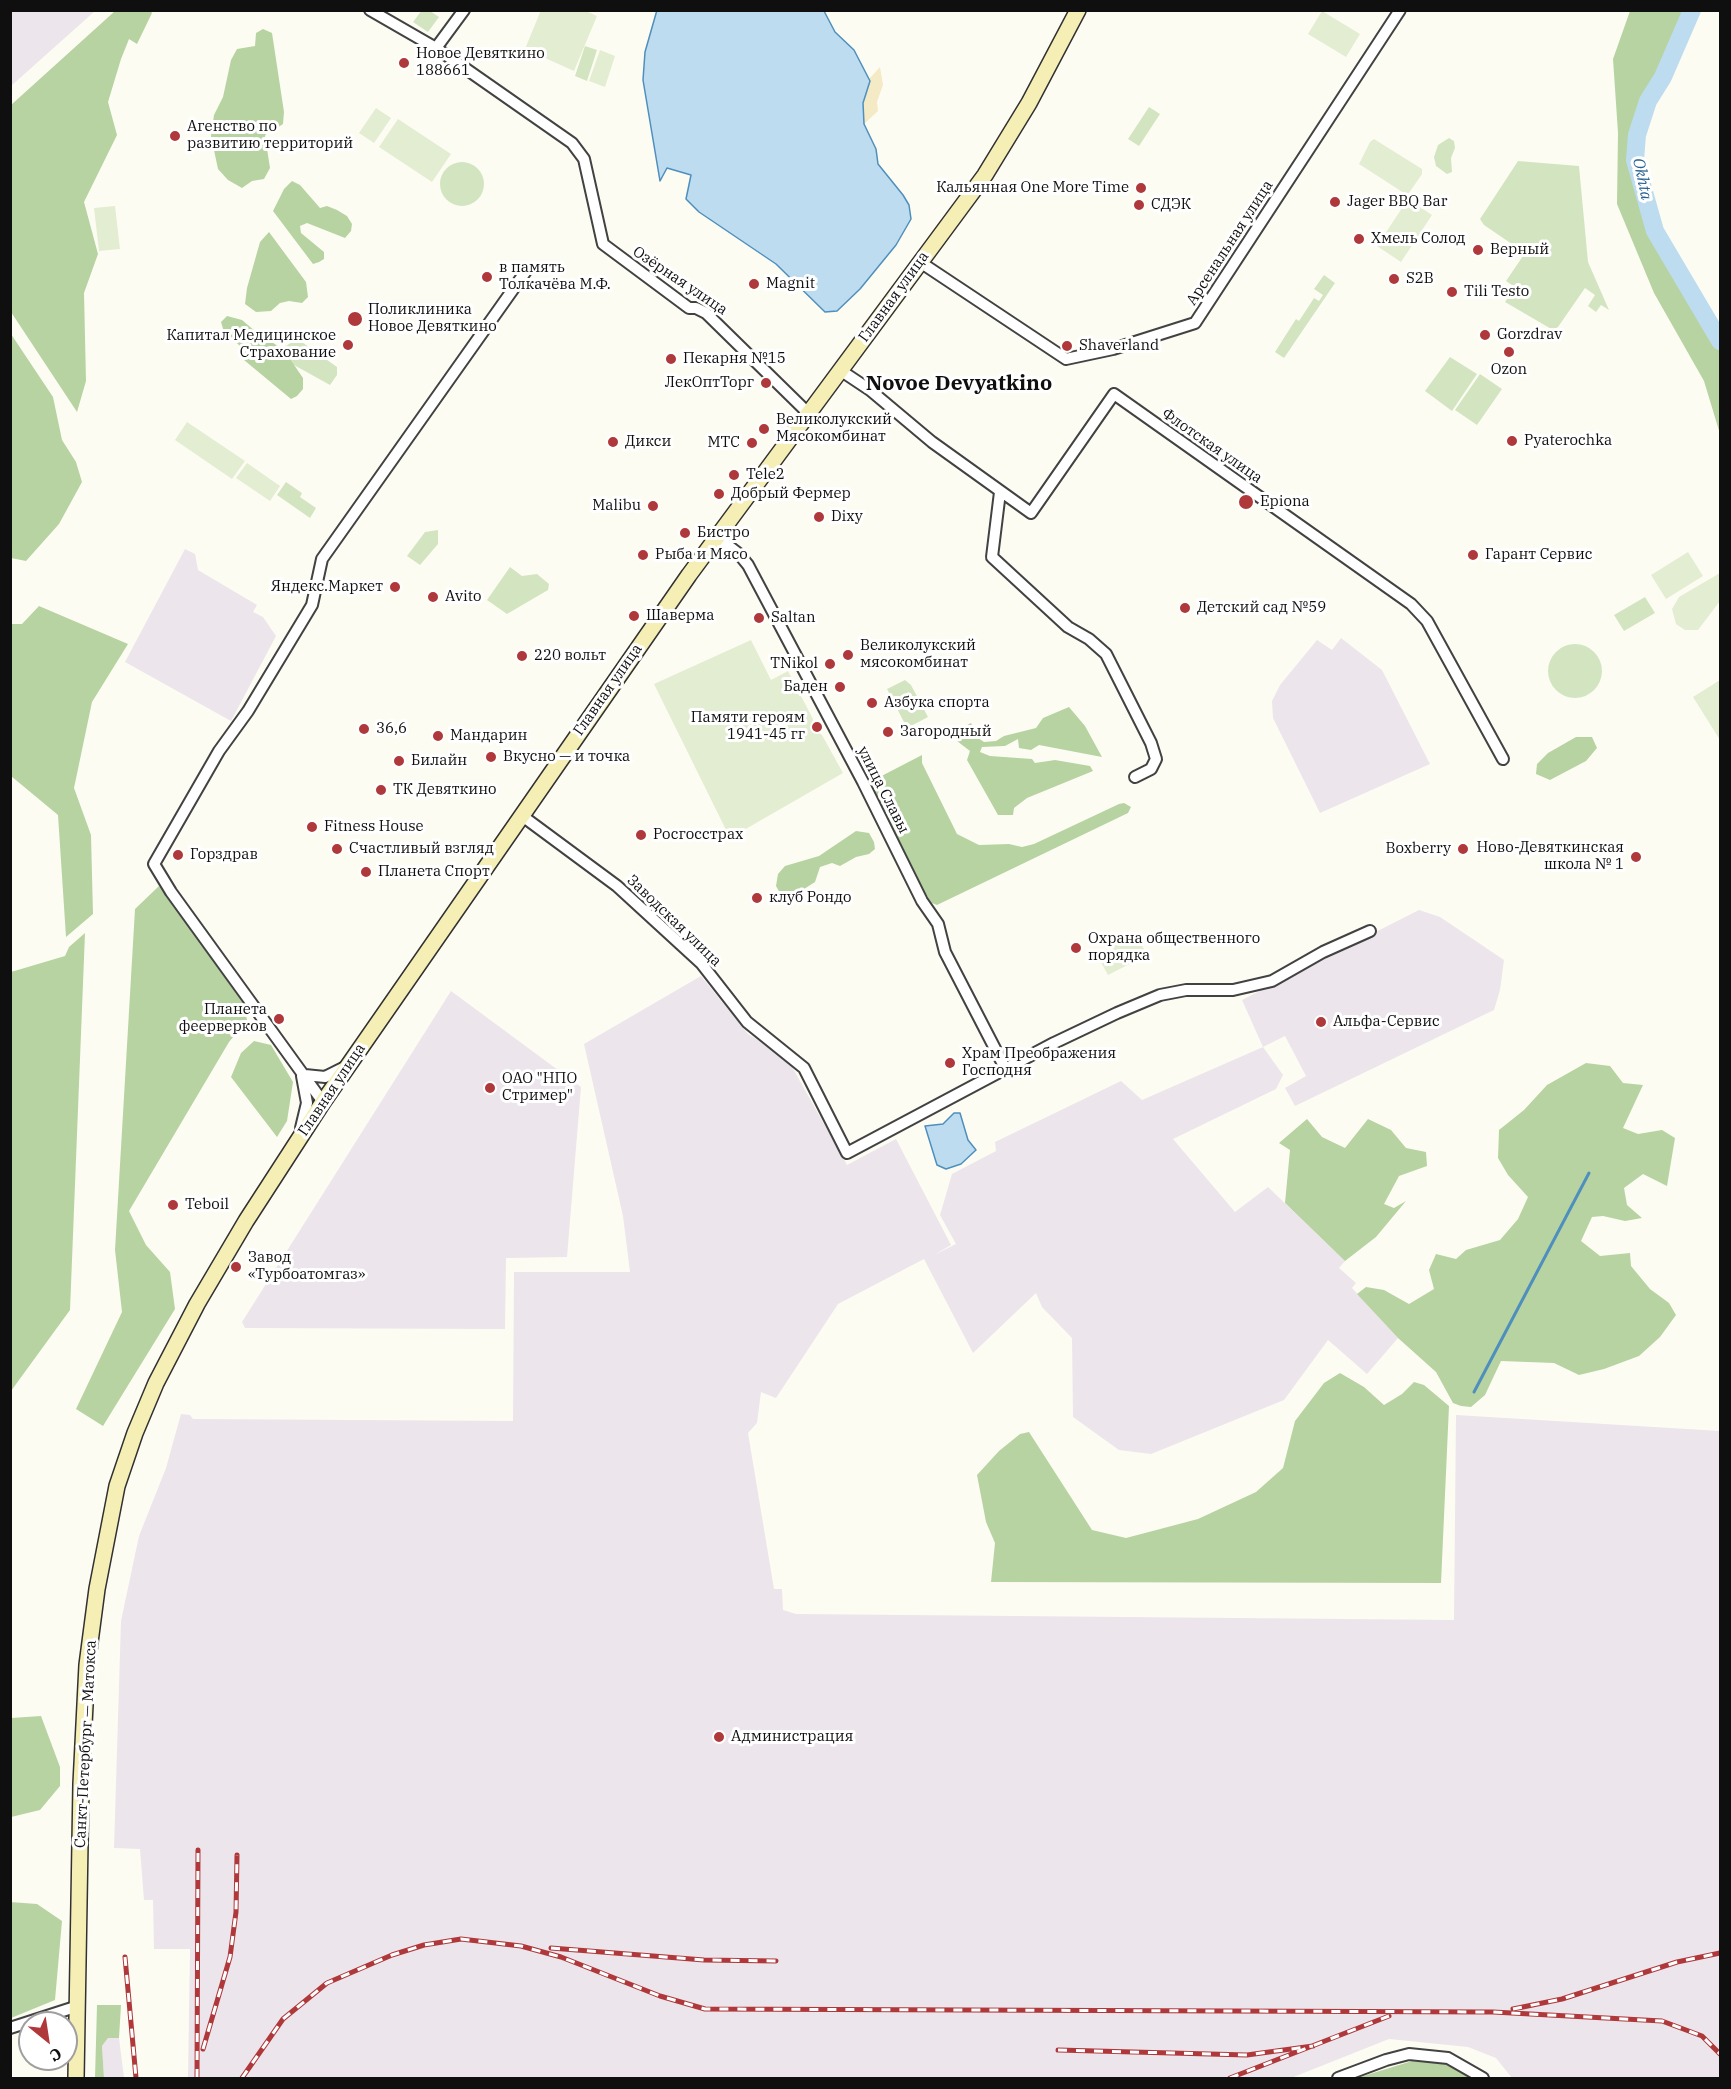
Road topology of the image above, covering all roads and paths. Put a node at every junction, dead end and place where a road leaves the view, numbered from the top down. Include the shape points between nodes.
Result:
1 (370, 10) edge
2 (464, 10) edge
3 (1078, 10) edge
4 (1400, 10) edge
5 (436, 48) junction
6 (920, 262) junction
7 (526, 271) dead end
8 (840, 370) junction
9 (808, 413) junction
10 (1000, 492) junction
11 (717, 537) junction
12 (1503, 759) dead end
13 (1135, 777) dead end
14 (521, 815) junction
15 (1370, 931) dead end
16 (297, 1064) junction
17 (348, 1065) junction
18 (1005, 1068) junction
19 (305, 1075) junction
20 (324, 1102) junction
21 (292, 1149) junction
22 (156, 1383) joint
23 (75, 2007) junction
24 (10, 2028) edge
25 (76, 2079) edge
26 (1338, 2079) edge
27 (1483, 2079) edge

1 - 5 street, Озёрная улица
2 - 5 street
3 - 6 main road, Главная улица via 985,175
4 - 6 street, Арсенальная улица via 1195,323 1066,359
5 - 9 street, Озёрная улица via 572,143 584,159 603,244 689,308 706,313
6 - 8 main road, Главная улица
7 - 16 street via 322,559 312,605 219,751 154,864
8 - 9 main road, Главная улица
8 - 10 street
9 - 11 main road, Главная улица
10 - 12 street, Флотская улица via 1031,513 1114,394 1411,604 1427,621
10 - 13 street via 992,557 1068,627 1106,654 1156,759 1151,769
11 - 14 main road, Главная улица
11 - 18 street, улица Славы via 748,565 922,901 938,924 945,952
14 - 17 main road, Главная улица
14 - 18 street, Заводская улица via 634,902 701,963 747,1022 804,1068 848,1152
15 - 18 street via 1272,981 1233,990 1186,990 1160,995
16 - 19 street
16 - 21 street via 307,1103
17 - 19 street via 325,1077
17 - 20 main road, Главная улица
19 - 20 street
20 - 21 main road, Главная улица
21 - 22 main road, Главная улица via 197,1304
22 - 23 main road, Санкт-Петербург — Матокса via 117,1486 94,1611 81,1784
23 - 24 street
23 - 25 main road, Санкт-Петербург — Матокса
26 - 27 street via 1410,2055 1448,2058

